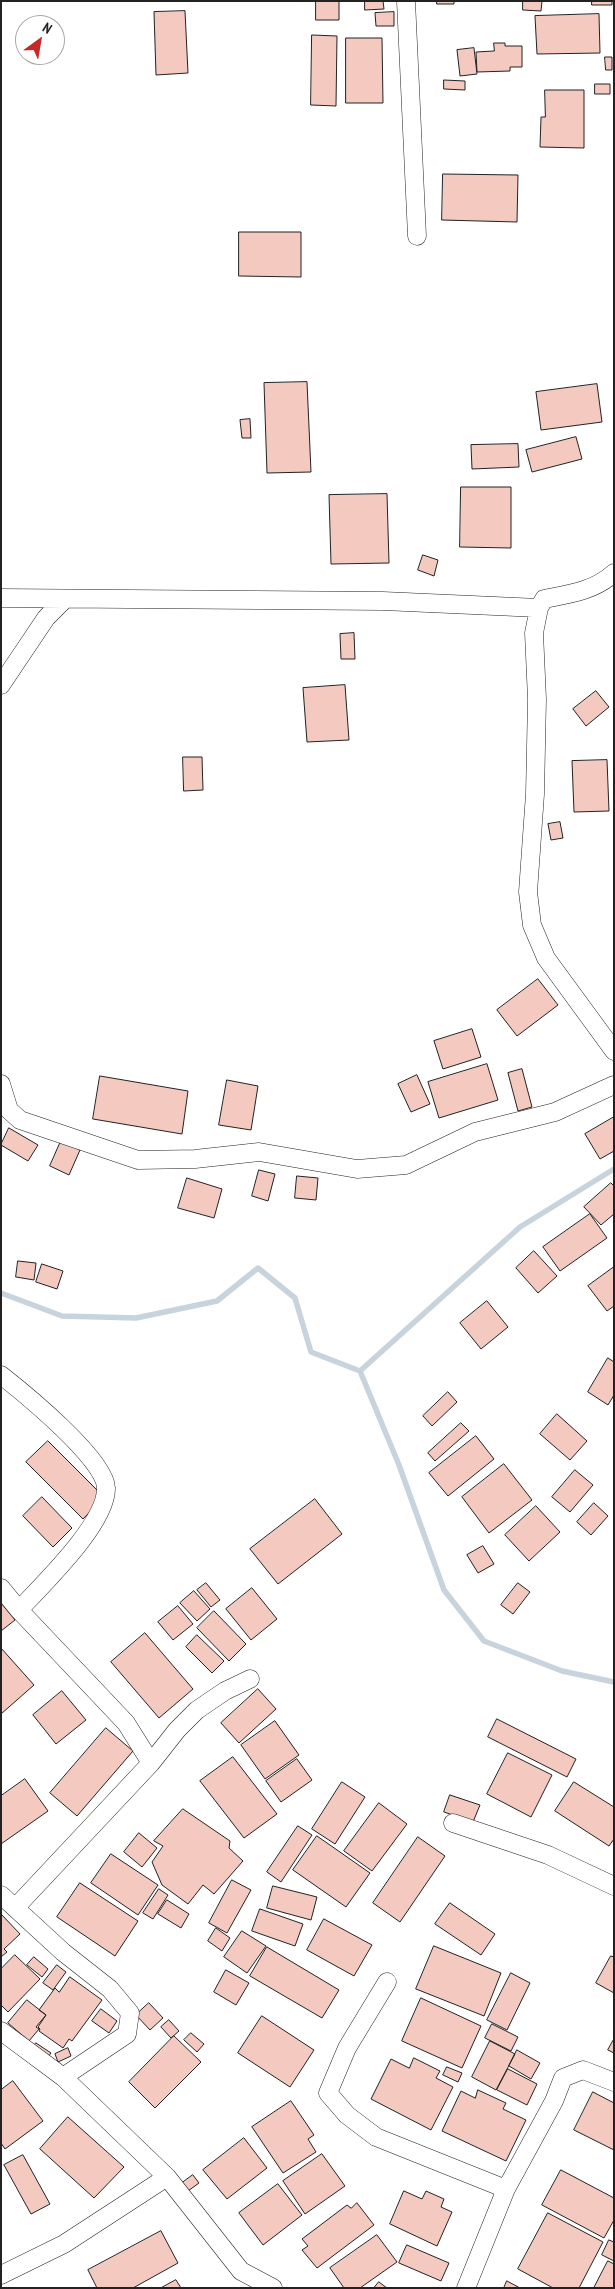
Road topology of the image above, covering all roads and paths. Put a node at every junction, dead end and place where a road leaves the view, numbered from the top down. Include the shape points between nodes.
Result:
1 (406, 1) edge
2 (417, 236) dead end
3 (614, 573) edge
4 (1, 598) edge
5 (64, 600) junction
6 (539, 608) junction
7 (1, 685) edge
8 (614, 1051) edge
9 (1, 1084) edge
10 (614, 1085) edge
11 (1, 1375) edge
12 (1, 1588) edge
13 (19, 1610) junction
14 (250, 1679) dead end
15 (151, 1763) junction
16 (453, 1823) dead end
17 (614, 1886) edge
18 (1, 1895) edge
19 (15, 1908) junction
20 (387, 1982) dead end
21 (1, 2031) edge
22 (63, 2077) junction
23 (614, 2082) edge
24 (167, 2176) junction
25 (506, 2189) junction
26 (1, 2275) edge
27 (273, 2288) edge
28 (466, 2288) edge

1 - 2 street
3 - 6 street via 582,592 544,599
4 - 5 street
5 - 6 street via 383,601
5 - 7 street via 46,618
6 - 8 street via 534,633 537,699 528,892 532,925 546,958
9 - 10 street via 9,1110 20,1120 138,1160 195,1159 259,1152 357,1168 406,1165 475,1132 554,1112
11 - 13 street via 57,1423 98,1468 106,1486 101,1510 78,1544
12 - 13 street
13 - 15 street via 126,1722
14 - 15 street via 197,1710
15 - 19 street
16 - 17 street via 548,1856
18 - 19 street
19 - 22 street via 110,1989 130,2013 127,2034
20 - 25 street via 347,2048 328,2093 346,2115 376,2137
21 - 22 street
22 - 24 street
23 - 25 street via 583,2070 563,2078 554,2101
24 - 26 street via 64,2244
24 - 27 street via 242,2271
25 - 28 street

